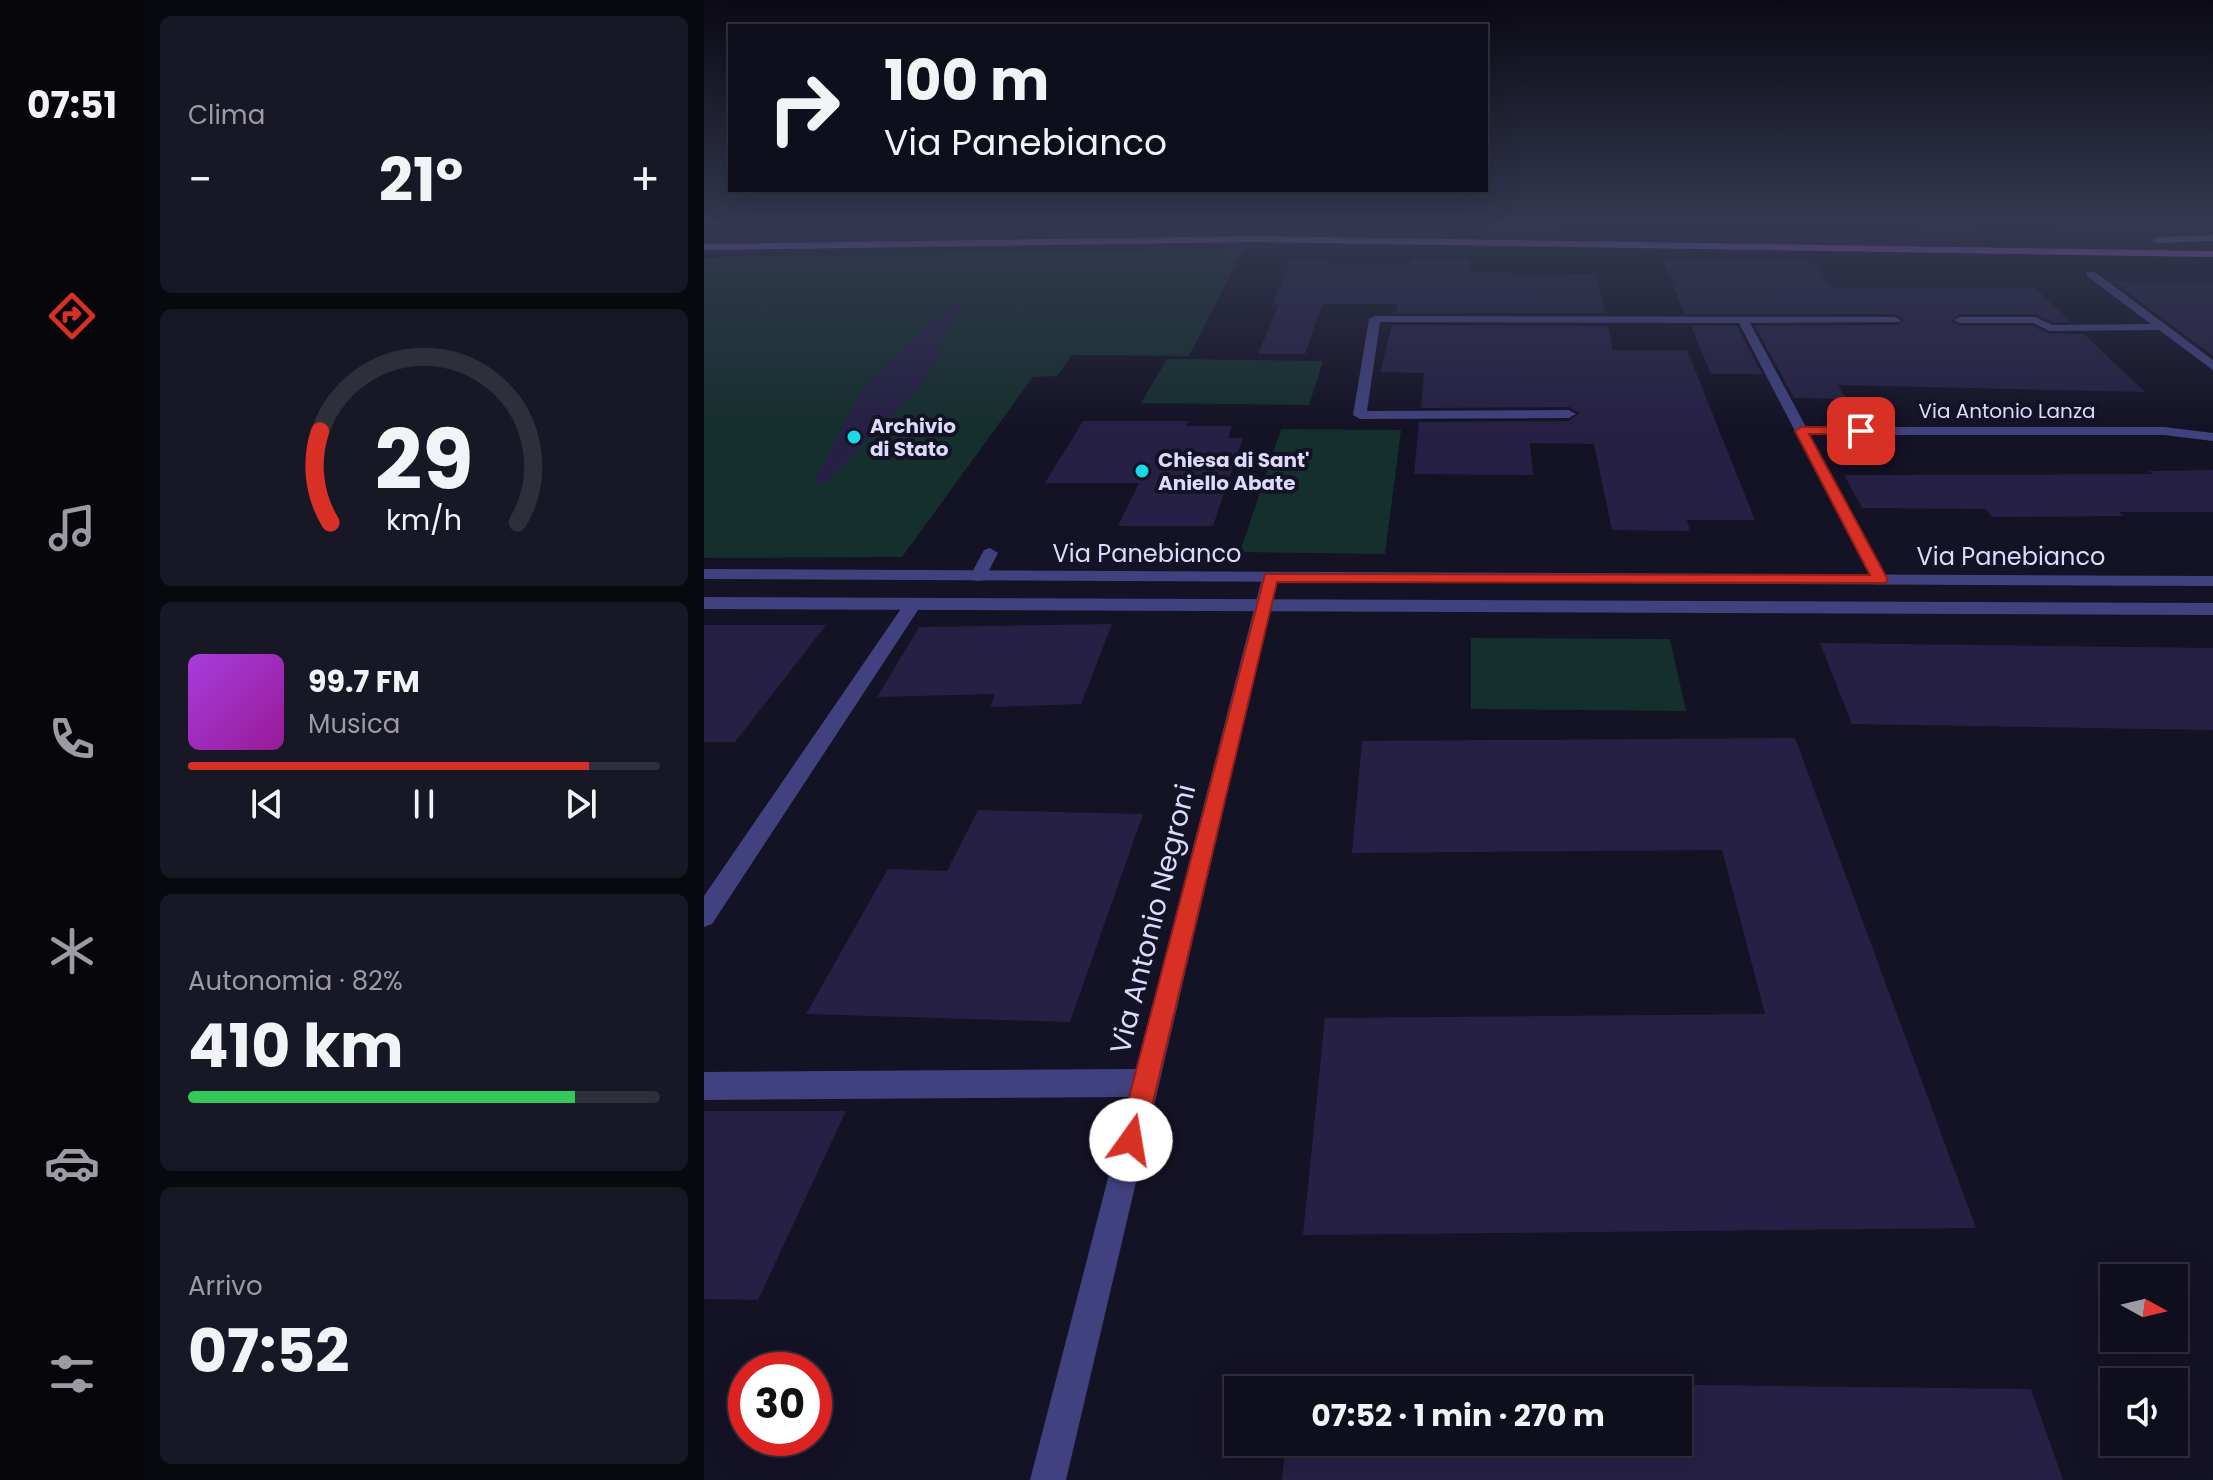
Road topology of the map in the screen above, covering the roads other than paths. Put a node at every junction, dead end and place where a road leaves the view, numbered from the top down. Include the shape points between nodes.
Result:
1 (2114, 291) edge
2 (1895, 320) dead end
3 (1960, 320) dead end
4 (1743, 321) junction
5 (2162, 327) junction
6 (2213, 366) edge
7 (1569, 414) dead end
8 (1801, 431) junction
9 (2213, 437) edge
10 (990, 553) dead end
11 (704, 574) edge
12 (978, 576) junction
13 (1270, 578) junction
14 (1880, 580) junction
15 (2213, 581) edge
16 (704, 603) edge
17 (913, 604) junction
18 (1264, 606) junction
19 (2213, 609) edge
20 (704, 916) edge
21 (1145, 1083) junction
22 (704, 1086) edge
23 (1048, 1480) edge

1 - 5 street
2 - 4 street
3 - 5 street via 2035,320 2050,328
4 - 7 street via 1375,319 1360,415
4 - 8 street
5 - 6 street
8 - 9 street, Via Antonio Lanza via 2164,431
8 - 14 street
10 - 12 street
11 - 12 street, Via Panebianco
12 - 13 street, Via Panebianco
13 - 14 street, Via Panebianco
13 - 18 street, Via Antonio Negroni
14 - 15 street, Via Panebianco
16 - 17 street
17 - 18 street
17 - 20 street
18 - 19 street
18 - 21 street, Via Antonio Negroni
21 - 22 street
21 - 23 street, Via Antonio Negroni

